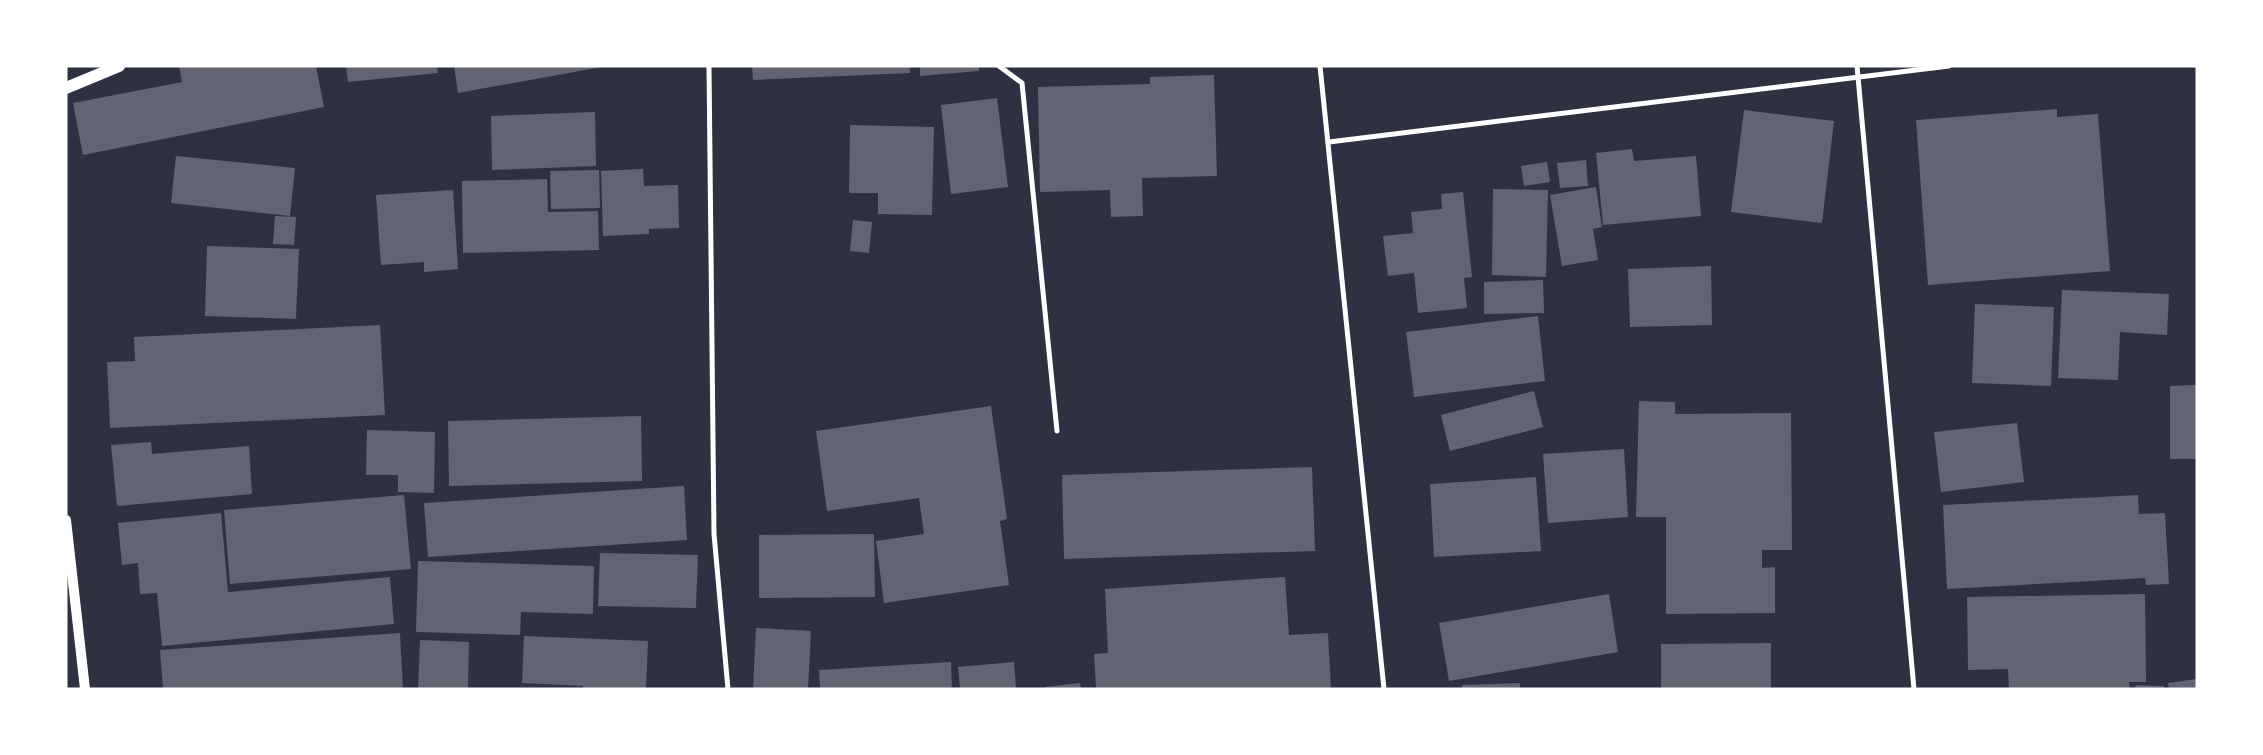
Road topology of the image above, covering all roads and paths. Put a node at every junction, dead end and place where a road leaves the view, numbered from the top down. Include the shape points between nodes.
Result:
1 (120, 66) edge
2 (709, 66) edge
3 (999, 66) edge
4 (1320, 66) edge
5 (1857, 66) edge
6 (1950, 66) edge
7 (1858, 77) junction
8 (66, 88) edge
9 (1329, 142) junction
10 (1057, 431) dead end
11 (66, 520) edge
12 (85, 689) edge
13 (728, 689) edge
14 (1384, 689) edge
15 (1914, 689) edge

1 - 8 main road
2 - 13 street via 714,534
3 - 10 street via 1022,82
4 - 9 street
5 - 7 street
6 - 7 street
7 - 9 street
7 - 15 street
9 - 14 street
11 - 12 main road

